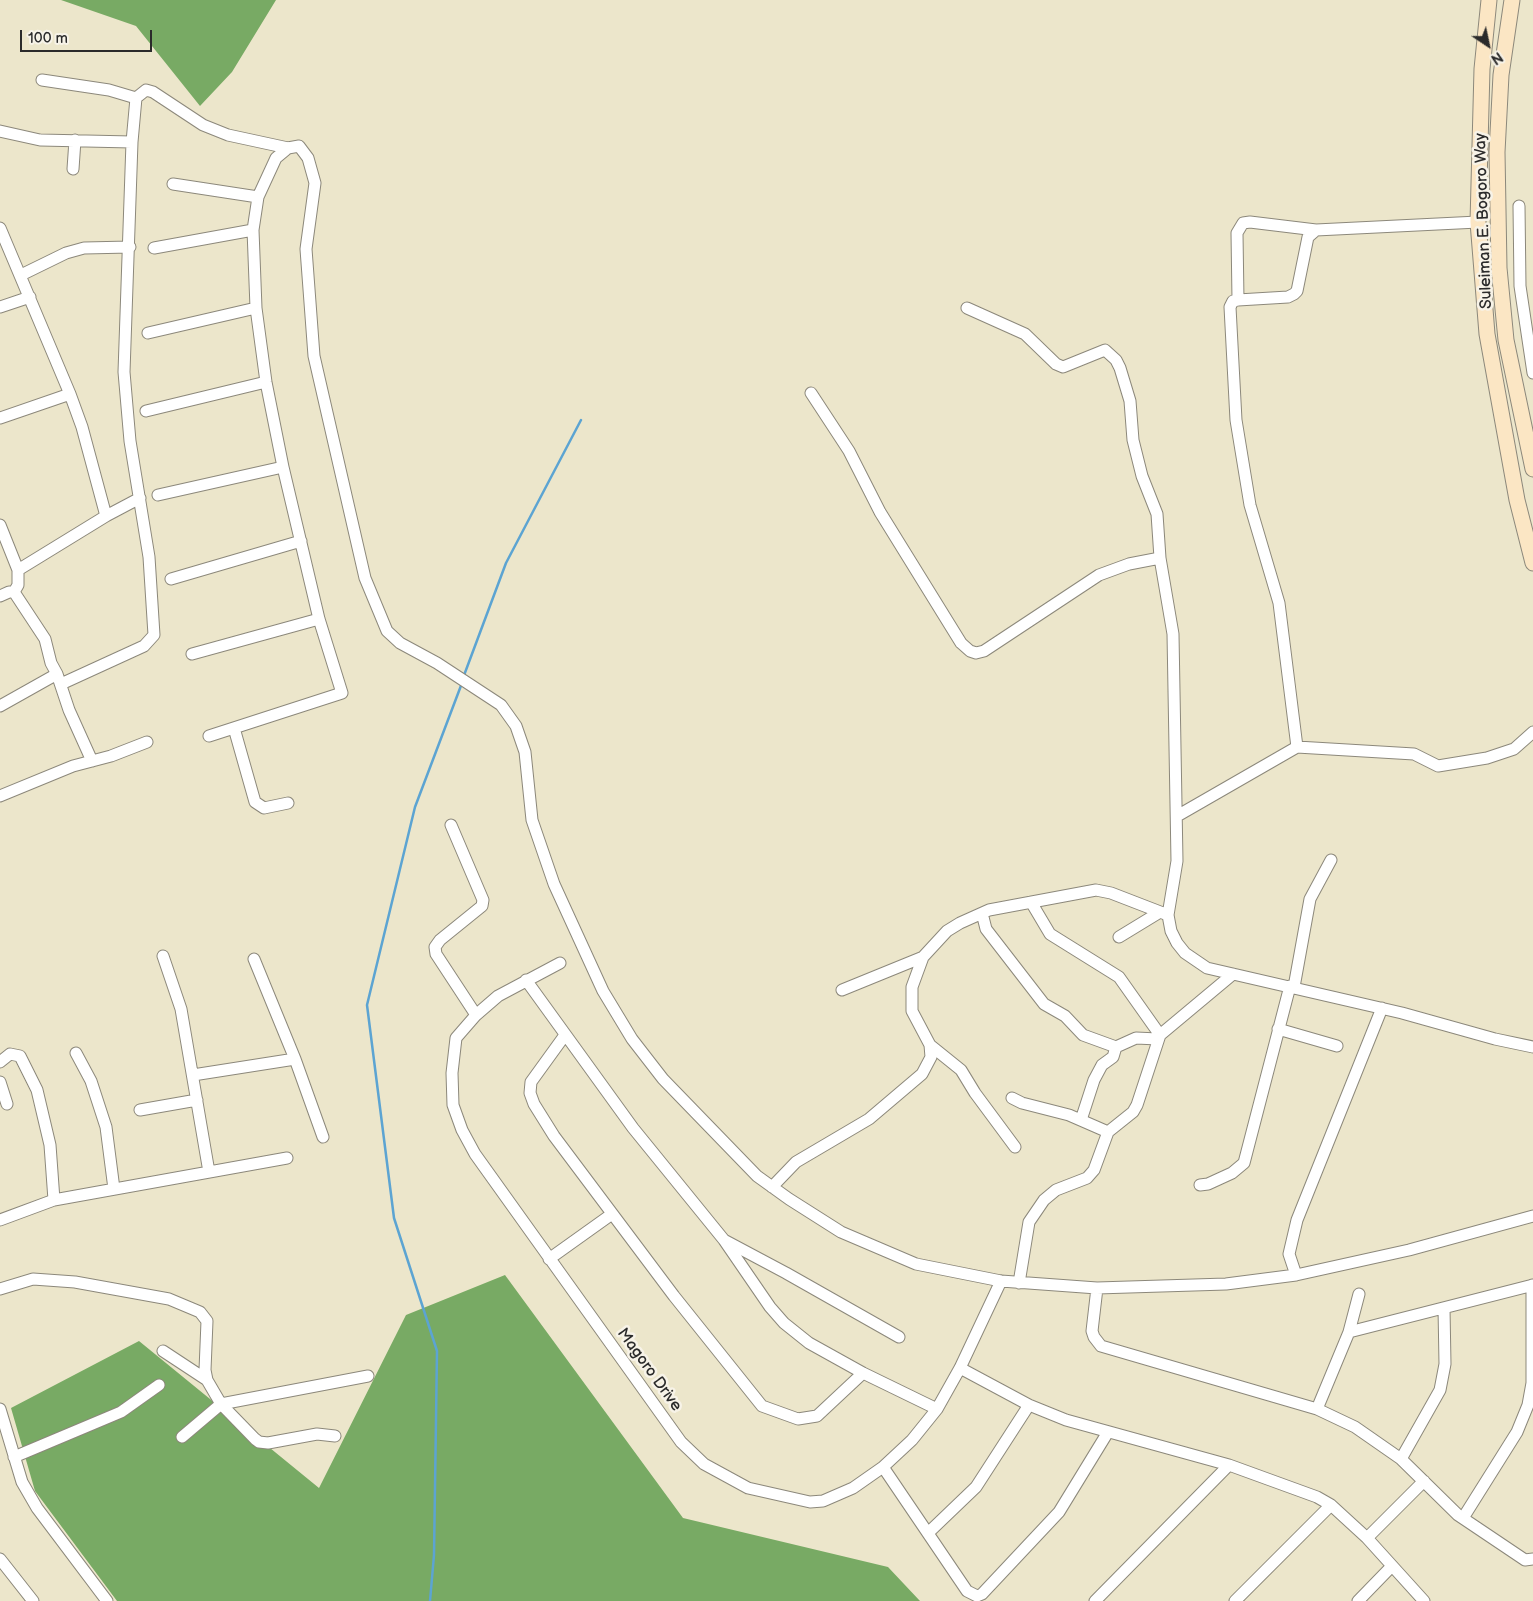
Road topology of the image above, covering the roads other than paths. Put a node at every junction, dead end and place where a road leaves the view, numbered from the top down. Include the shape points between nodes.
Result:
1 (1490, 0) edge
2 (1512, 0) edge
3 (42, 80) dead end
4 (136, 98) junction
5 (0, 131) edge
6 (75, 140) junction
7 (132, 142) junction
8 (288, 148) junction
9 (73, 169) dead end
10 (173, 184) dead end
11 (258, 197) junction
12 (1519, 206) dead end
13 (1478, 222) junction
14 (0, 228) edge
15 (253, 230) junction
16 (1309, 232) junction
17 (130, 247) junction
18 (154, 248) dead end
19 (21, 275) junction
20 (30, 297) junction
21 (1238, 300) junction
22 (0, 307) edge
23 (256, 308) junction
24 (967, 308) dead end
25 (148, 333) dead end
26 (1533, 373) edge
27 (266, 382) junction
28 (70, 394) junction
29 (811, 394) dead end
30 (146, 411) dead end
31 (0, 418) edge
32 (282, 467) junction
33 (1533, 469) edge
34 (158, 494) dead end
35 (140, 498) junction
36 (106, 516) junction
37 (0, 524) edge
38 (301, 541) junction
39 (1160, 558) junction
40 (1533, 563) edge
41 (18, 570) junction
42 (171, 579) dead end
43 (14, 592) junction
44 (0, 596) edge
45 (319, 619) junction
46 (192, 654) dead end
47 (59, 679) junction
48 (0, 706) edge
49 (234, 728) junction
50 (1533, 732) edge
51 (209, 736) dead end
52 (147, 742) dead end
53 (1297, 747) junction
54 (92, 761) junction
55 (0, 796) edge
56 (288, 803) dead end
57 (1176, 816) junction
58 (452, 825) dead end
59 (1331, 860) dead end
60 (1031, 902) junction
61 (982, 913) junction
62 (1164, 914) junction
63 (1120, 937) dead end
64 (163, 956) dead end
65 (923, 957) junction
66 (254, 959) dead end
67 (560, 963) dead end
68 (899, 967) junction
69 (1233, 974) junction
70 (526, 980) junction
71 (1292, 986) junction
72 (912, 987) junction
73 (842, 990) dead end
74 (1382, 1008) junction
75 (476, 1015) junction
76 (1278, 1029) junction
77 (565, 1035) junction
78 (1159, 1037) junction
79 (930, 1045) junction
80 (1337, 1046) dead end
81 (1116, 1047) junction
82 (1533, 1047) edge
83 (76, 1053) dead end
84 (295, 1059) junction
85 (0, 1062) edge
86 (193, 1075) junction
87 (0, 1082) edge
88 (1012, 1098) dead end
89 (197, 1100) junction
90 (7, 1104) dead end
91 (140, 1110) dead end
92 (1081, 1120) junction
93 (1108, 1132) junction
94 (323, 1137) dead end
95 (1015, 1147) dead end
96 (287, 1158) dead end
97 (209, 1172) junction
98 (1200, 1185) dead end
99 (772, 1187) junction
100 (114, 1189) junction
101 (54, 1200) junction
102 (612, 1214) junction
103 (1533, 1216) edge
104 (0, 1220) edge
105 (724, 1240) junction
106 (550, 1259) junction
107 (1296, 1275) junction
108 (1000, 1281) junction
109 (1019, 1283) junction
110 (1532, 1285) edge
111 (1097, 1288) junction
112 (0, 1289) edge
113 (1359, 1294) dead end
114 (1444, 1308) junction
115 (1349, 1332) junction
116 (899, 1337) dead end
117 (164, 1351) dead end
118 (960, 1368) junction
119 (863, 1373) junction
120 (368, 1376) dead end
121 (207, 1380) junction
122 (159, 1385) dead end
123 (221, 1404) junction
124 (1029, 1405) junction
125 (0, 1409) edge
126 (938, 1409) junction
127 (1317, 1409) junction
128 (1108, 1432) junction
129 (182, 1436) dead end
130 (335, 1436) dead end
131 (14, 1457) junction
132 (1401, 1459) junction
133 (1229, 1465) junction
134 (884, 1467) junction
135 (1424, 1481) junction
136 (1331, 1505) junction
137 (1464, 1518) junction
138 (928, 1533) junction
139 (1366, 1538) junction
140 (0, 1558) edge
141 (1533, 1559) edge
142 (1392, 1566) junction
143 (33, 1601) edge
144 (107, 1601) edge
145 (1095, 1601) edge
146 (1235, 1601) edge
147 (1358, 1601) edge
148 (1424, 1601) edge

1 - 13 street, Suleiman E. Bogoro Way via 1482,69
2 - 33 street, Suleiman E. Bogoro Way via 1501,75 1497,152 1499,268 1508,348
3 - 4 street via 109,90
4 - 7 street
4 - 8 street via 146,90 153,92 211,128 228,135
5 - 6 street via 40,140
6 - 7 street
6 - 9 street
7 - 17 street
8 - 11 street via 276,158
8 - 99 street via 299,146 308,158 315,183 306,249 314,356 365,578 387,631 400,643 501,705 516,726 524,752 532,820 554,884 603,991 632,1039 663,1079 713,1133
10 - 11 street
11 - 15 street
12 - 26 street via 1520,286
13 - 16 street
13 - 40 street, Suleiman E. Bogoro Way via 1488,334 1517,500
14 - 19 street
15 - 18 street
15 - 23 street
16 - 21 street via 1294,294
16 - 21 street via 1244,223 1239,228
17 - 19 street via 84,248
17 - 35 street via 124,372 130,441
19 - 20 street
20 - 22 street
20 - 28 street
21 - 53 street via 1230,307 1236,420 1250,505 1279,603
23 - 25 street
23 - 27 street
24 - 39 street via 1025,334 1063,367 1105,350 1116,360 1130,401 1133,440 1142,476 1157,514
27 - 30 street
27 - 32 street
28 - 31 street
28 - 36 street
29 - 39 street via 849,451 880,512 960,643 970,651 984,651 1099,575 1129,564
32 - 34 street
32 - 38 street
35 - 36 street
35 - 47 street via 149,557 154,635 144,646
36 - 41 street
37 - 41 street
38 - 42 street
38 - 45 street
39 - 57 street via 1173,634
41 - 43 street via 18,585
43 - 44 street
43 - 47 street via 43,635
45 - 46 street
45 - 49 street via 342,693
47 - 48 street
47 - 54 street
49 - 51 street
49 - 56 street via 256,802 264,808
50 - 53 street via 1514,749 1487,758 1438,766 1414,754
52 - 54 street
53 - 57 street
54 - 55 street via 55,772
57 - 62 street via 1177,868
58 - 75 street via 483,900 482,906 435,947 436,954
59 - 71 street via 1310,900
60 - 61 street
60 - 62 street via 1096,890
60 - 78 street via 1050,934 1119,977
61 - 65 street via 960,922
61 - 81 street via 986,929 1044,1004 1065,1016 1086,1038
62 - 63 street
62 - 69 street via 1185,953 1207,968
64 - 86 street via 181,1009
65 - 68 street
65 - 72 street
66 - 84 street
67 - 70 street, Magoro Drive
68 - 72 street
68 - 73 street
69 - 71 street
69 - 78 street
70 - 75 street, Magoro Drive via 498,996
70 - 77 street
71 - 74 street
71 - 76 street
72 - 79 street via 912,1011
74 - 82 street
74 - 107 street via 1297,1220 1289,1254
75 - 106 street, Magoro Drive via 456,1038 452,1105 475,1154
76 - 80 street
76 - 98 street via 1244,1163 1232,1173
77 - 102 street via 531,1082 530,1093 554,1136
77 - 105 street via 632,1128
78 - 81 street via 1136,1038
78 - 93 street via 1138,1105 1134,1112
79 - 95 street via 961,1070
79 - 99 street via 931,1056 922,1074 891,1102 869,1119 796,1162
81 - 92 street via 1113,1057 1102,1066 1094,1080
83 - 100 street via 91,1081 106,1127
84 - 86 street
84 - 94 street
85 - 101 street via 10,1054 20,1056 37,1090 50,1145
86 - 89 street
87 - 90 street
88 - 92 street
89 - 91 street
89 - 97 street
92 - 93 street
93 - 109 street via 1094,1170 1087,1178 1056,1190 1044,1200 1029,1222
96 - 97 street
97 - 100 street
99 - 108 street via 841,1232 916,1264
100 - 101 street
101 - 104 street
102 - 106 street
102 - 119 street via 762,1406 798,1419 817,1416
103 - 107 street via 1409,1250
105 - 116 street
105 - 119 street via 770,1307 790,1328 808,1343
106 - 134 street, Magoro Drive via 681,1442 704,1464 748,1488 810,1502 823,1501 847,1491
107 - 111 street via 1226,1284
108 - 109 street
108 - 118 street, Magoro Drive
109 - 111 street
110 - 114 street
110 - 137 street via 1532,1383 1528,1405 1517,1432
111 - 127 street via 1092,1330 1101,1346
112 - 121 street via 33,1279 75,1282 169,1299 200,1312 206,1321
113 - 115 street
114 - 115 street
114 - 132 street via 1445,1364 1440,1390
115 - 127 street
117 - 121 street
118 - 124 street
118 - 126 street, Magoro Drive
119 - 126 street
120 - 123 street
121 - 123 street
122 - 131 street via 121,1412
123 - 129 street
123 - 130 street via 259,1442 316,1434
124 - 128 street
124 - 138 street via 976,1487
125 - 131 street
126 - 134 street, Magoro Drive
127 - 132 street via 1369,1435
128 - 133 street
128 - 138 street via 1058,1512 982,1594 976,1596 968,1591
131 - 144 street via 22,1482 36,1508
132 - 135 street
133 - 136 street via 1304,1491
133 - 145 street
134 - 138 street
135 - 137 street
135 - 139 street
136 - 139 street
136 - 146 street
137 - 141 street via 1525,1560
139 - 142 street
140 - 143 street
142 - 147 street
142 - 148 street

